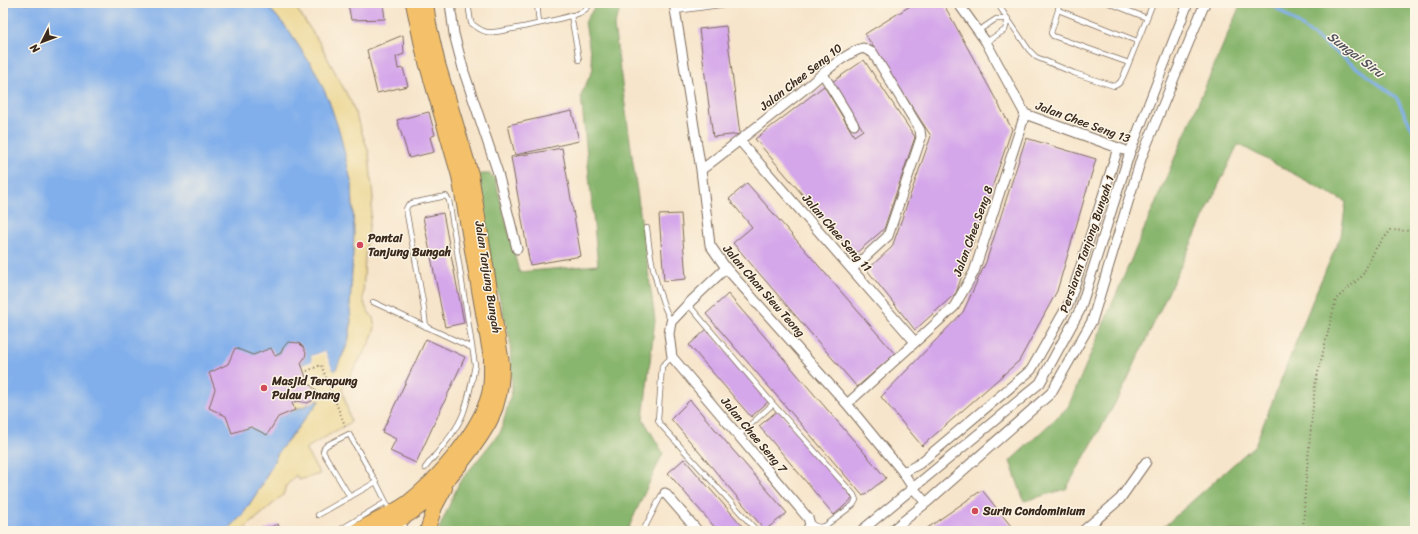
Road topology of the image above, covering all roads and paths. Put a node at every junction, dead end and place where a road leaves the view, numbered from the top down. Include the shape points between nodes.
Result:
1 (413, 3) edge
2 (426, 3) edge
3 (450, 3) edge
4 (468, 3) edge
5 (537, 3) edge
6 (591, 3) edge
7 (958, 3) edge
8 (997, 3) edge
9 (1059, 3) edge
10 (1109, 3) edge
11 (1153, 3) edge
12 (1188, 3) edge
13 (1205, 3) edge
14 (727, 4) edge
15 (675, 7) edge
16 (1058, 10) junction
17 (571, 15) junction
18 (1147, 18) junction
19 (1008, 19) junction
20 (539, 23) junction
21 (978, 31) junction
22 (1137, 41) junction
23 (986, 42) junction
24 (579, 60) dead end
25 (1129, 63) junction
26 (823, 74) junction
27 (1025, 114) junction
28 (854, 125) dead end
29 (740, 140) junction
30 (1118, 148) junction
31 (1130, 152) junction
32 (1142, 156) junction
33 (701, 170) junction
34 (459, 219) junction
35 (1415, 225) edge
36 (647, 228) dead end
37 (516, 249) dead end
38 (726, 268) junction
39 (852, 268) junction
40 (373, 302) dead end
41 (688, 304) junction
42 (671, 322) junction
43 (426, 327) junction
44 (915, 342) junction
45 (472, 348) junction
46 (672, 357) junction
47 (307, 371) dead end
48 (773, 404) junction
49 (847, 404) junction
50 (349, 434) junction
51 (739, 435) junction
52 (1146, 462) dead end
53 (919, 464) junction
54 (425, 468) dead end
55 (902, 471) junction
56 (454, 472) junction
57 (928, 475) junction
58 (376, 482) junction
59 (913, 488) junction
60 (665, 493) joint
61 (350, 497) junction
62 (926, 503) junction
63 (318, 515) dead end
64 (391, 519) edge
65 (808, 527) edge
66 (338, 531) edge
67 (356, 531) edge
68 (427, 531) edge
69 (643, 531) edge
70 (698, 531) edge
71 (757, 531) edge
72 (861, 531) edge
73 (891, 531) edge
74 (1083, 531) edge
75 (1303, 531) edge

1 - 34 main road, Jalan Tanjung Bungah via 424,55 459,176
2 - 56 main road, Jalan Tanjung Bungah via 438,64 471,174 502,363 501,390 494,413 476,444
3 - 37 street via 454,34 464,72 498,173
4 - 20 lane via 470,23 488,33
5 - 20 lane
6 - 17 lane via 583,11
7 - 21 street, Jalan Chee Seng 13
8 - 19 lane
9 - 16 lane
10 - 18 lane
11 - 18 lane
12 - 31 street, Persiaran Tanjong Bungah 1
13 - 32 street, Persiaran Tanjong Bungah 1
14 - 15 lane
15 - 33 street, Jalan Chan Siew Teong
16 - 22 lane
16 - 25 lane via 1051,29 1053,36
17 - 20 lane
17 - 24 lane
18 - 22 lane
19 - 21 lane via 996,19
19 - 23 lane via 1005,30
19 - 25 lane via 1036,57 1074,73 1114,86 1118,85
21 - 23 street, Jalan Chee Seng 13
22 - 25 lane
23 - 27 street, Jalan Chee Seng 13
26 - 28 street
26 - 29 street, Jalan Chee Seng 10
26 - 39 street, Jalan Chee Seng 10 via 855,51 864,48 873,54 920,130 921,138 888,236
27 - 30 street, Jalan Chee Seng 13
27 - 44 street, Jalan Chee Seng 8 via 974,272 954,307
29 - 33 street, Jalan Chee Seng 10
29 - 39 street, Jalan Chee Seng 11
30 - 31 street, Jalan Chee Seng 13
30 - 53 street, Persiaran Tanjong Bungah 1 via 1068,303 1031,370
31 - 32 street, Jalan Chee Seng 13
31 - 57 street, Persiaran Tanjong Bungah 1 via 1080,310 1040,383
32 - 62 street, Persiaran Tanjong Bungah 1 via 1092,321 1051,393
33 - 38 street, Jalan Chan Siew Teong via 710,245
34 - 43 lane via 446,196 412,203 406,209
34 - 45 lane
34 - 64 main road, Jalan Tanjung Bungah via 491,358 492,374 488,396 478,420 464,443 422,490
35 - 75 path via 1410,231 1391,230 1376,248 1362,276 1336,299 1315,385
36 - 42 lane via 653,267
38 - 41 street
38 - 49 street, Jalan Chan Siew Teong
39 - 44 street, Jalan Chee Seng 11
40 - 43 lane
41 - 42 street
41 - 48 lane
42 - 46 street via 669,334
43 - 45 lane
44 - 49 street, Jalan Chee Seng 8
45 - 54 lane via 476,365 462,415
46 - 51 street, Jalan Chee Seng 7
46 - 71 lane via 662,366 658,420
47 - 50 path via 321,365
48 - 51 lane
48 - 65 lane via 856,500 825,526
49 - 55 street, Jalan Chan Siew Teong
50 - 58 lane
50 - 61 lane via 327,445 323,452
51 - 65 street, Jalan Chee Seng 7 via 808,518
52 - 74 street via 1120,499
53 - 55 street, Persiaran Tanjong Bungah 1
53 - 57 street
55 - 59 street, Jalan Chan Siew Teong
56 - 64 main road, Jalan Tanjung Bungah via 422,505
56 - 68 main road via 435,507
57 - 59 street, Persiaran Tanjong Bungah 1
58 - 61 lane
58 - 64 lane
59 - 62 street, Jalan Chan Siew Teong
59 - 72 street, Persiaran Tanjong Bungah 1
60 - 69 lane
60 - 70 street
61 - 63 lane
62 - 73 street, Persiaran Tanjong Bungah 1
64 - 66 lane
64 - 67 main road

